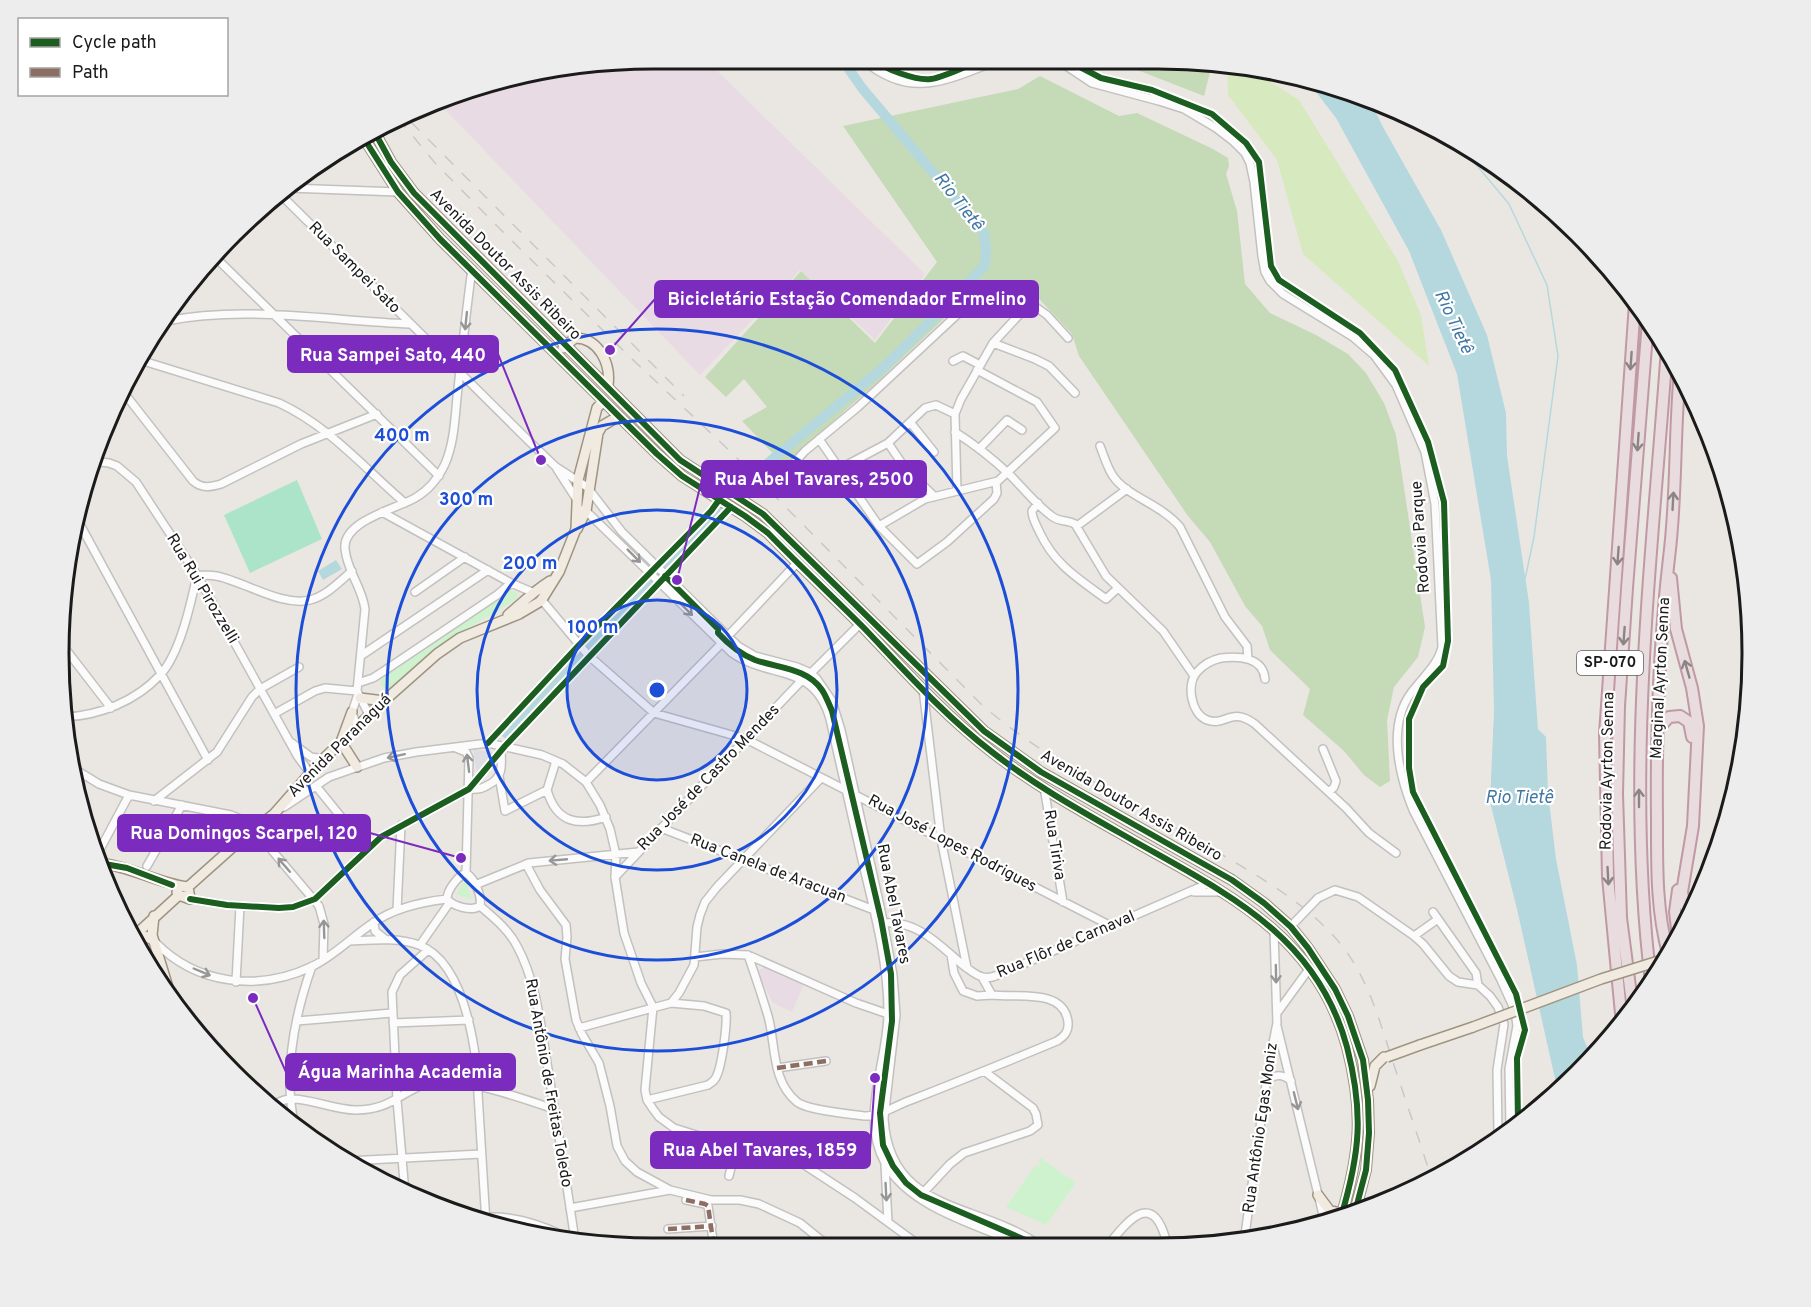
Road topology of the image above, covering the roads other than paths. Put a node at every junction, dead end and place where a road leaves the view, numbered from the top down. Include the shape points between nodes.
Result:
1 (876, 69) edge
2 (972, 69) edge
3 (1072, 69) edge
4 (378, 138) edge
5 (367, 144) edge
6 (300, 188) edge
7 (398, 192) junction
8 (286, 200) edge
9 (220, 262) edge
10 (472, 269) junction
11 (975, 298) dead end
12 (277, 316) junction
13 (1634, 316) edge
14 (175, 319) edge
15 (410, 324) junction
16 (1647, 335) edge
17 (1068, 338) dead end
18 (993, 344) junction
19 (566, 345) junction
20 (557, 354) junction
21 (953, 361) dead end
22 (146, 362) edge
23 (1666, 364) edge
24 (979, 368) junction
25 (460, 372) junction
26 (1671, 374) edge
27 (608, 385) junction
28 (1679, 389) edge
29 (1075, 393) dead end
30 (128, 397) edge
31 (603, 401) junction
32 (627, 405) junction
33 (377, 414) junction
34 (955, 414) junction
35 (619, 416) junction
36 (910, 422) junction
37 (1022, 430) dead end
38 (955, 432) junction
39 (330, 434) junction
40 (819, 439) junction
41 (888, 443) junction
42 (1100, 446) dead end
43 (979, 449) junction
44 (934, 452) dead end
45 (101, 462) edge
46 (1659, 463) junction
47 (556, 467) junction
48 (839, 469) junction
49 (1008, 473) junction
50 (439, 476) junction
51 (781, 477) dead end
52 (578, 480) junction
53 (996, 482) junction
54 (1127, 489) junction
55 (590, 490) junction
56 (957, 491) junction
57 (737, 496) junction
58 (933, 496) junction
59 (576, 498) junction
60 (719, 500) junction
61 (405, 503) junction
62 (1038, 503) junction
63 (731, 507) junction
64 (586, 511) junction
65 (382, 512) junction
66 (614, 523) junction
67 (879, 526) junction
68 (1077, 526) junction
69 (576, 529) junction
70 (82, 531) edge
71 (608, 531) junction
72 (465, 557) junction
73 (1669, 557) junction
74 (797, 563) junction
75 (488, 570) junction
76 (352, 571) junction
77 (654, 571) junction
78 (197, 575) junction
79 (664, 575) junction
80 (659, 582) junction
81 (512, 584) junction
82 (1118, 588) junction
83 (415, 592) dead end
84 (535, 598) junction
85 (860, 624) junction
86 (727, 637) junction
87 (721, 644) junction
88 (580, 646) junction
89 (69, 654) edge
90 (362, 655) junction
91 (589, 655) junction
92 (1248, 659) junction
93 (298, 667) dead end
94 (811, 673) junction
95 (160, 675) junction
96 (1194, 676) junction
97 (803, 679) junction
98 (1266, 679) dead end
99 (260, 689) junction
100 (923, 689) junction
101 (358, 692) junction
102 (384, 701) junction
103 (111, 708) junction
104 (352, 712) junction
105 (654, 712) junction
106 (274, 714) junction
107 (72, 715) edge
108 (369, 715) junction
109 (357, 727) junction
110 (1658, 729) junction
111 (746, 739) junction
112 (291, 742) junction
113 (341, 742) junction
114 (488, 743) junction
115 (453, 747) junction
116 (503, 748) junction
117 (1323, 749) dead end
118 (324, 759) junction
119 (208, 760) junction
120 (556, 761) junction
121 (357, 767) junction
122 (81, 773) edge
123 (310, 773) junction
124 (499, 776) junction
125 (821, 778) junction
126 (586, 782) junction
127 (316, 786) junction
128 (1044, 787) junction
129 (469, 789) junction
130 (845, 789) junction
131 (547, 790) junction
132 (1329, 792) junction
133 (856, 794) junction
134 (129, 795) junction
135 (154, 801) junction
136 (182, 805) junction
137 (274, 814) junction
138 (231, 815) junction
139 (606, 817) junction
140 (401, 825) junction
141 (661, 828) junction
142 (255, 829) junction
143 (244, 837) junction
144 (941, 839) junction
145 (102, 846) edge
146 (367, 849) junction
147 (638, 852) junction
148 (1396, 853) dead end
149 (616, 855) junction
150 (745, 859) junction
151 (526, 864) junction
152 (109, 865) edge
153 (147, 866) dead end
154 (466, 873) junction
155 (615, 877) junction
156 (1232, 880) junction
157 (1209, 883) junction
158 (172, 885) junction
159 (475, 885) junction
160 (188, 887) junction
161 (1189, 892) junction
162 (1224, 892) junction
163 (179, 895) junction
164 (190, 899) junction
165 (315, 899) junction
166 (448, 901) junction
167 (1063, 902) junction
168 (240, 906) junction
169 (480, 906) junction
170 (1685, 906) edge
171 (397, 910) junction
172 (874, 910) junction
173 (1433, 912) dead end
174 (154, 916) junction
175 (1438, 919) junction
176 (374, 922) junction
177 (884, 923) junction
178 (1676, 924) edge
179 (1293, 925) junction
180 (1111, 926) junction
181 (1274, 928) junction
182 (139, 931) edge
183 (1414, 936) junction
184 (142, 937) edge
185 (385, 939) junction
186 (153, 940) junction
187 (350, 941) junction
188 (1666, 943) edge
189 (420, 945) junction
190 (428, 950) junction
191 (748, 955) junction
192 (951, 955) junction
193 (695, 957) junction
194 (323, 960) junction
195 (1653, 963) edge
196 (312, 966) junction
197 (967, 968) junction
198 (1650, 968) edge
199 (162, 969) edge
200 (1309, 969) junction
201 (982, 977) junction
202 (236, 982) junction
203 (1478, 986) junction
204 (992, 995) junction
205 (1631, 995) edge
206 (671, 1003) junction
207 (653, 1007) junction
208 (1621, 1009) edge
209 (392, 1013) junction
210 (888, 1014) junction
211 (1276, 1014) junction
212 (469, 1020) junction
213 (297, 1021) junction
214 (393, 1023) junction
215 (1277, 1023) junction
216 (579, 1028) junction
217 (1385, 1057) junction
218 (1363, 1060) junction
219 (826, 1062) dead end
220 (1351, 1062) junction
221 (777, 1068) junction
222 (984, 1071) junction
223 (1267, 1080) junction
224 (1291, 1081) junction
225 (478, 1087) junction
226 (290, 1098) junction
227 (397, 1100) junction
228 (647, 1100) junction
229 (1368, 1100) junction
230 (280, 1102) edge
231 (555, 1109) junction
232 (885, 1111) junction
233 (292, 1113) edge
234 (873, 1117) junction
235 (1510, 1119) edge
236 (1498, 1128) edge
237 (736, 1147) junction
238 (481, 1154) junction
239 (402, 1157) junction
240 (361, 1160) edge
241 (885, 1162) junction
242 (729, 1176) dead end
243 (404, 1182) edge
244 (670, 1190) junction
245 (924, 1192) junction
246 (1318, 1195) junction
247 (686, 1200) dead end
248 (1357, 1203) edge
249 (1346, 1207) edge
250 (570, 1208) junction
251 (1331, 1211) edge
252 (485, 1213) edge
253 (1323, 1214) edge
254 (510, 1220) edge
255 (888, 1222) junction
256 (712, 1226) junction
257 (543, 1228) edge
258 (668, 1229) dead end
259 (1246, 1231) edge
260 (573, 1232) edge
261 (713, 1238) edge
262 (819, 1238) edge
263 (910, 1238) edge
264 (1007, 1238) edge
265 (1028, 1238) edge
266 (1114, 1238) edge
267 (1164, 1238) edge

1 - 2 street via 884,75 919,84
3 - 235 street, Rodovia Parque via 1092,83 1184,109 1239,146 1250,163 1262,256 1270,281 1283,294 1353,337 1374,355 1396,385 1425,452 1435,504 1442,647 1435,663 1405,702 1399,724 1400,760 1413,810 1515,1011 1517,1026 1509,1069
4 - 19 main road, Avenida Doutor Assis Ribeiro via 414,193
5 - 7 main road, Avenida Doutor Assis Ribeiro
6 - 7 street
7 - 10 main road, Avenida Doutor Assis Ribeiro
8 - 15 street, Rua Sampei Sato
9 - 12 street
10 - 20 main road, Avenida Doutor Assis Ribeiro
10 -> 25 street
11 - 40 street
12 - 14 street
12 - 15 street
12 - 33 street
13 -> 208 highway, Rodovia Ayrton Senna / SP-070 via 1605,734 1608,877
15 - 25 street, Rua Sampei Sato
16 -> 205 highway, Rodovia Ayrton Senna / SP-070 via 1619,706 1621,918
17 - 18 street via 1030,303
18 - 24 street
18 - 29 street via 1049,366
19 - 20 main road
19 - 27 main road, Avenida Doutor Assis Ribeiro
19 - 27 main road via 575,338 588,340 607,362
20 - 31 main road, Avenida Doutor Assis Ribeiro
21 - 24 street via 963,356
22 - 39 street via 279,403
23 - 46 highway, Rodovia Ayrton Senna / SP-070
24 - 34 street
24 - 49 street via 1037,402 1055,428
25 - 47 street, Rua Sampei Sato
25 - 50 street via 451,447
26 - 46 highway
27 - 32 main road, Avenida Doutor Assis Ribeiro
73 -> 28 highway, Marginal Ayrton Senna
30 - 39 street via 193,481 203,487 221,484 301,444
31 - 32 main road
31 - 35 main road, Avenida Doutor Assis Ribeiro
31 - 52 main road, Avenida Paranaguá via 597,408
32 - 57 main road, Avenida Doutor Assis Ribeiro via 680,460
33 - 39 street
33 - 50 street
34 - 36 street via 936,405 924,408
34 - 38 street
35 - 55 main road, Avenida Paranaguá via 598,433
35 - 60 main road, Avenida Doutor Assis Ribeiro via 682,476
36 - 41 street
36 - 44 street
37 - 43 street via 1007,420
38 - 43 street
38 - 56 street
39 - 61 street
40 - 48 street
40 - 51 street
41 - 48 street
41 - 58 street via 905,468
42 - 54 street via 1114,478
43 - 49 street
45 - 78 street, Rua Rui Pirozzelli via 117,466 136,482
198 -> 46 highway, Rodovia Ayrton Senna / SP-070 via 1640,874 1639,799 1644,654
47 - 52 street, Rua Sampei Sato
47 - 59 street, Rua Sampei Sato
48 - 67 street
49 - 53 street
49 - 62 street
50 - 61 street via 424,492
52 - 55 street, Rua Sampei Sato
52 - 59 main road, Avenida Paranaguá
53 - 56 street
53 - 67 street via 994,499 917,564
54 - 68 street
54 - 92 street via 1162,510 1180,527 1225,617 1247,646
55 - 64 main road, Avenida Paranaguá
55 - 66 street, Rua Abel Tavares
56 - 58 street
57 - 63 main road
57 - 156 main road, Avenida Doutor Assis Ribeiro via 780,530 984,732 1041,772
58 - 67 street
59 - 64 street, Rua Sampei Sato
59 - 69 main road, Avenida Paranaguá
60 - 63 main road, Avenida Doutor Assis Ribeiro
60 - 77 street
61 - 65 street
62 - 68 street via 1060,521
62 - 82 street via 1032,511 1033,518 1057,561 1106,599
63 - 74 main road, Avenida Doutor Assis Ribeiro via 768,533
63 - 79 street
64 - 69 main road, Avenida Paranaguá
64 - 71 street, Rua Abel Tavares
65 - 72 street, Rua José Lopes Rodrigues
65 - 76 street via 347,536 345,549
66 - 71 street
66 - 77 street, Rua Abel Tavares
68 - 82 street via 1106,576
69 - 84 main road, Avenida Paranaguá via 555,578
70 - 95 street
71 -> 77 street, Rua Abel Tavares
72 - 75 street, Rua José Lopes Rodrigues
72 - 83 street
73 - 110 highway, Marginal Ayrton Senna
170 -> 73 highway via 1682,892 1693,826 1697,714 1676,628
74 - 85 main road, Avenida Doutor Assis Ribeiro
74 - 86 street
75 - 81 street, Rua José Lopes Rodrigues
75 - 90 street
76 - 78 street via 325,593 301,601 215,576
76 - 90 street via 364,596
77 - 79 street, Rua Abel Tavares
77 - 80 street, Rua Abel Tavares
77 - 88 street
78 - 95 street via 183,629
78 - 99 street, Rua Rui Pirozzelli
79 - 80 street
79 - 86 street, Rua Abel Tavares
80 -> 87 street, Rua Abel Tavares
80 - 91 street
81 - 84 street, Rua José Lopes Rodrigues
81 - 101 street
82 - 96 street via 1163,632
84 - 88 street, Rua José Lopes Rodrigues via 555,614
84 - 102 main road, Avenida Paranaguá via 519,614 451,644
85 - 94 street
85 - 100 main road, Avenida Doutor Assis Ribeiro
86 - 94 street, Rua Abel Tavares via 755,656
87 - 97 street, Rua Abel Tavares via 750,664
87 - 105 street
88 - 91 street, Rua José Lopes Rodrigues
88 - 114 street
89 - 103 street
90 - 101 street
91 - 105 street, Rua José Lopes Rodrigues
91 - 116 street
92 - 96 street via 1215,660
92 - 98 street via 1259,664
93 - 99 street
94 - 133 street, Rua Abel Tavares via 836,709
95 - 103 street
95 - 119 street
96 - 132 street via 1191,693 1203,718 1214,721 1236,715 1249,720
97 - 111 street, Rua José de Castro Mendes
97 - 130 street, Rua Abel Tavares via 820,695 827,710
99 - 106 street, Rua Rui Pirozzelli
99 - 119 street
100 - 128 main road, Avenida Doutor Assis Ribeiro via 992,752
100 - 144 street
101 - 102 main road
101 - 104 street
101 - 106 street via 321,689
101 - 108 street
102 - 108 main road, Avenida Paranaguá
103 - 107 street
104 - 109 street
104 - 113 main road
105 - 111 street, Rua José Lopes Rodrigues
105 - 126 street
106 - 112 street, Rua Rui Pirozzelli
108 - 109 main road, Avenida Paranaguá
109 - 113 main road, Avenida Paranaguá
110 - 178 highway via 1676,715 1689,722 1692,732 1690,812
110 - 188 highway, Marginal Ayrton Senna via 1659,895
111 - 125 street, Rua José Lopes Rodrigues
111 - 141 street, Rua José de Castro Mendes
112 - 118 street, Rua Rui Pirozzelli via 311,757
112 - 123 street, Rua Rui Pirozzelli
113 - 118 main road, Avenida Paranaguá
113 - 121 main road
114 - 115 street
114 - 116 street
115 -> 121 street via 398,755
129 -> 115 street via 469,758
116 - 120 street
116 - 124 street
116 - 129 street
117 - 132 street via 1336,781
118 - 123 main road, Avenida Paranaguá
119 - 135 street
120 - 126 street
120 - 131 street
121 - 127 street
122 - 134 street
123 - 137 main road, Avenida Paranaguá
124 - 129 street via 480,789
124 - 131 street via 505,811
125 - 130 street, Rua José Lopes Rodrigues
125 - 150 street
126 - 139 street
127 - 137 street
127 - 146 street
128 - 157 main road, Avenida Doutor Assis Ribeiro
128 - 167 street, Rua Tiriva
129 - 140 street
129 - 154 street
130 - 133 street, Rua José Lopes Rodrigues
130 - 172 street, Rua Abel Tavares
131 - 139 street via 558,810 571,821 586,823
132 - 148 street via 1369,833
133 - 144 street, Rua José Lopes Rodrigues
133 - 177 street, Rua Abel Tavares
134 - 135 street
134 - 145 street
135 - 136 street
136 - 138 street
136 - 153 street
137 - 142 main road, Avenida Paranaguá
138 - 142 street
138 - 143 street
139 - 149 street
140 - 146 street
140 - 171 street
141 - 147 street, Rua José de Castro Mendes
141 - 150 street, Rua Canela de Aracuan
142 - 143 main road, Avenida Paranaguá
165 -> 142 street
143 - 160 main road, Avenida Paranaguá
144 - 167 street, Rua José Lopes Rodrigues
144 - 197 street
146 - 165 street
147 - 149 street
147 - 155 street, Rua José de Castro Mendes
149 -> 151 street
149 - 155 street
150 - 172 street, Rua Canela de Aracuan
150 - 193 street via 705,902 697,927
151 - 159 street
151 - 216 street via 566,925 565,959
152 - 158 main road
154 - 159 street
154 - 166 street via 447,894
155 - 207 street via 624,933
156 - 157 main road
156 - 179 main road, Avenida Doutor Assis Ribeiro
157 - 161 street, Rua Flôr de Carnaval
157 - 162 main road, Avenida Doutor Assis Ribeiro
158 - 160 main road
158 - 163 main road
159 - 169 street
160 - 164 main road
161 - 162 street, Rua Flôr de Carnaval
161 - 180 street, Rua Flôr de Carnaval
162 - 181 main road, Avenida Doutor Assis Ribeiro
163 - 164 main road
163 - 174 main road
164 - 168 street
165 - 168 street via 293,907
194 -> 165 street via 324,924
166 - 169 street via 473,909
166 - 171 street via 424,902
166 - 189 street
167 - 180 street, Rua José Lopes Rodrigues
168 - 202 street
169 - 231 street, Rua Antônio de Freitas Toledo via 512,938 528,971
171 - 176 street
172 - 210 street, Rua Abel Tavares
173 - 175 street
174 - 182 main road
174 - 186 main road
175 - 183 street
175 - 203 street via 1476,973
176 - 185 street via 375,931
176 - 187 street
177 - 192 street, Rua Flôr de Carnaval via 919,930
177 - 232 street, Rua Abel Tavares via 896,1002
179 - 183 street, bridge via 1318,898 1335,890 1358,897
179 - 218 main road, Avenida Doutor Assis Ribeiro via 1335,989
180 - 201 street, Rua Flôr de Carnaval via 996,976
181 - 200 main road, Avenida Doutor Assis Ribeiro
181 -> 211 street, Rua Antônio Egas Moniz
183 - 203 street via 1449,976
184 - 186 main road
185 - 187 street
185 - 189 street
186 - 199 main road
186 -> 202 street via 190,967
187 - 194 street
189 - 190 street
190 - 209 street via 394,984
190 - 212 street via 452,977
191 - 193 street
191 - 210 street
191 - 221 street via 769,1021
192 - 197 street, Rua Flôr de Carnaval
192 - 204 street via 963,991 977,996
193 - 206 street via 688,977
194 - 196 street
195 - 217 main road, bridge
196 - 202 street via 277,979
196 - 213 street
197 - 201 street, Rua Flôr de Carnaval
200 - 211 street
200 - 220 main road, Avenida Doutor Assis Ribeiro via 1332,1006
201 - 204 street
203 - 236 street via 1490,996 1504,1021 1497,1070
204 - 222 street via 1054,999 1066,1012 1068,1027 1058,1041
206 - 207 street
206 - 228 street via 716,1009 726,1015 723,1046 714,1080 708,1085
207 - 216 street
207 - 228 street
209 - 213 street
209 - 214 street
210 - 234 street, Rua Abel Tavares
211 - 215 street, Rua Antônio Egas Moniz
212 - 214 street
212 - 225 street
213 - 226 street
214 - 227 street
215 - 223 street, Rua Antônio Egas Moniz
215 - 224 street
216 - 244 street via 599,1063 620,1153 629,1167
217 - 218 main road
217 - 229 main road via 1373,1072
218 - 220 main road
218 - 229 main road, Avenida Doutor Assis Ribeiro
219 - 221 street
220 - 249 main road, Avenida Doutor Assis Ribeiro via 1359,1135
221 - 234 street via 791,1096 800,1104
222 - 232 street
222 - 245 street via 1033,1108 1038,1125 964,1153
223 - 224 street via 1278,1075
223 - 259 street, Rua Antônio Egas Moniz
224 -> 246 street
225 - 227 street via 438,1081
225 - 231 street
225 - 238 street
226 - 227 street via 345,1110 384,1106
226 - 230 street
226 - 233 street
227 - 239 street
228 - 237 street via 659,1117 674,1128
229 - 248 main road, Avenida Doutor Assis Ribeiro via 1368,1156
231 - 250 street, Rua Antônio de Freitas Toledo
232 - 234 street
232 - 245 street, Rua Abel Tavares via 885,1133 892,1155 909,1182
234 - 241 street, Rua Abel Tavares
237 - 242 street
237 - 255 street via 800,1162
238 - 239 street
238 - 252 street
239 - 240 street
239 - 243 street
241 -> 255 street
241 - 264 street, Rua Abel Tavares via 899,1182 920,1200
244 - 250 street
244 - 262 street via 711,1200 759,1204 800,1223
245 - 265 street, Rua Abel Tavares
246 - 251 main road
246 - 253 street
247 - 256 street via 707,1205
250 - 260 street, Rua Antônio de Freitas Toledo
254 - 257 street
255 - 263 street
256 - 258 street
256 - 261 street
266 - 267 street via 1134,1216 1146,1212 1158,1222

